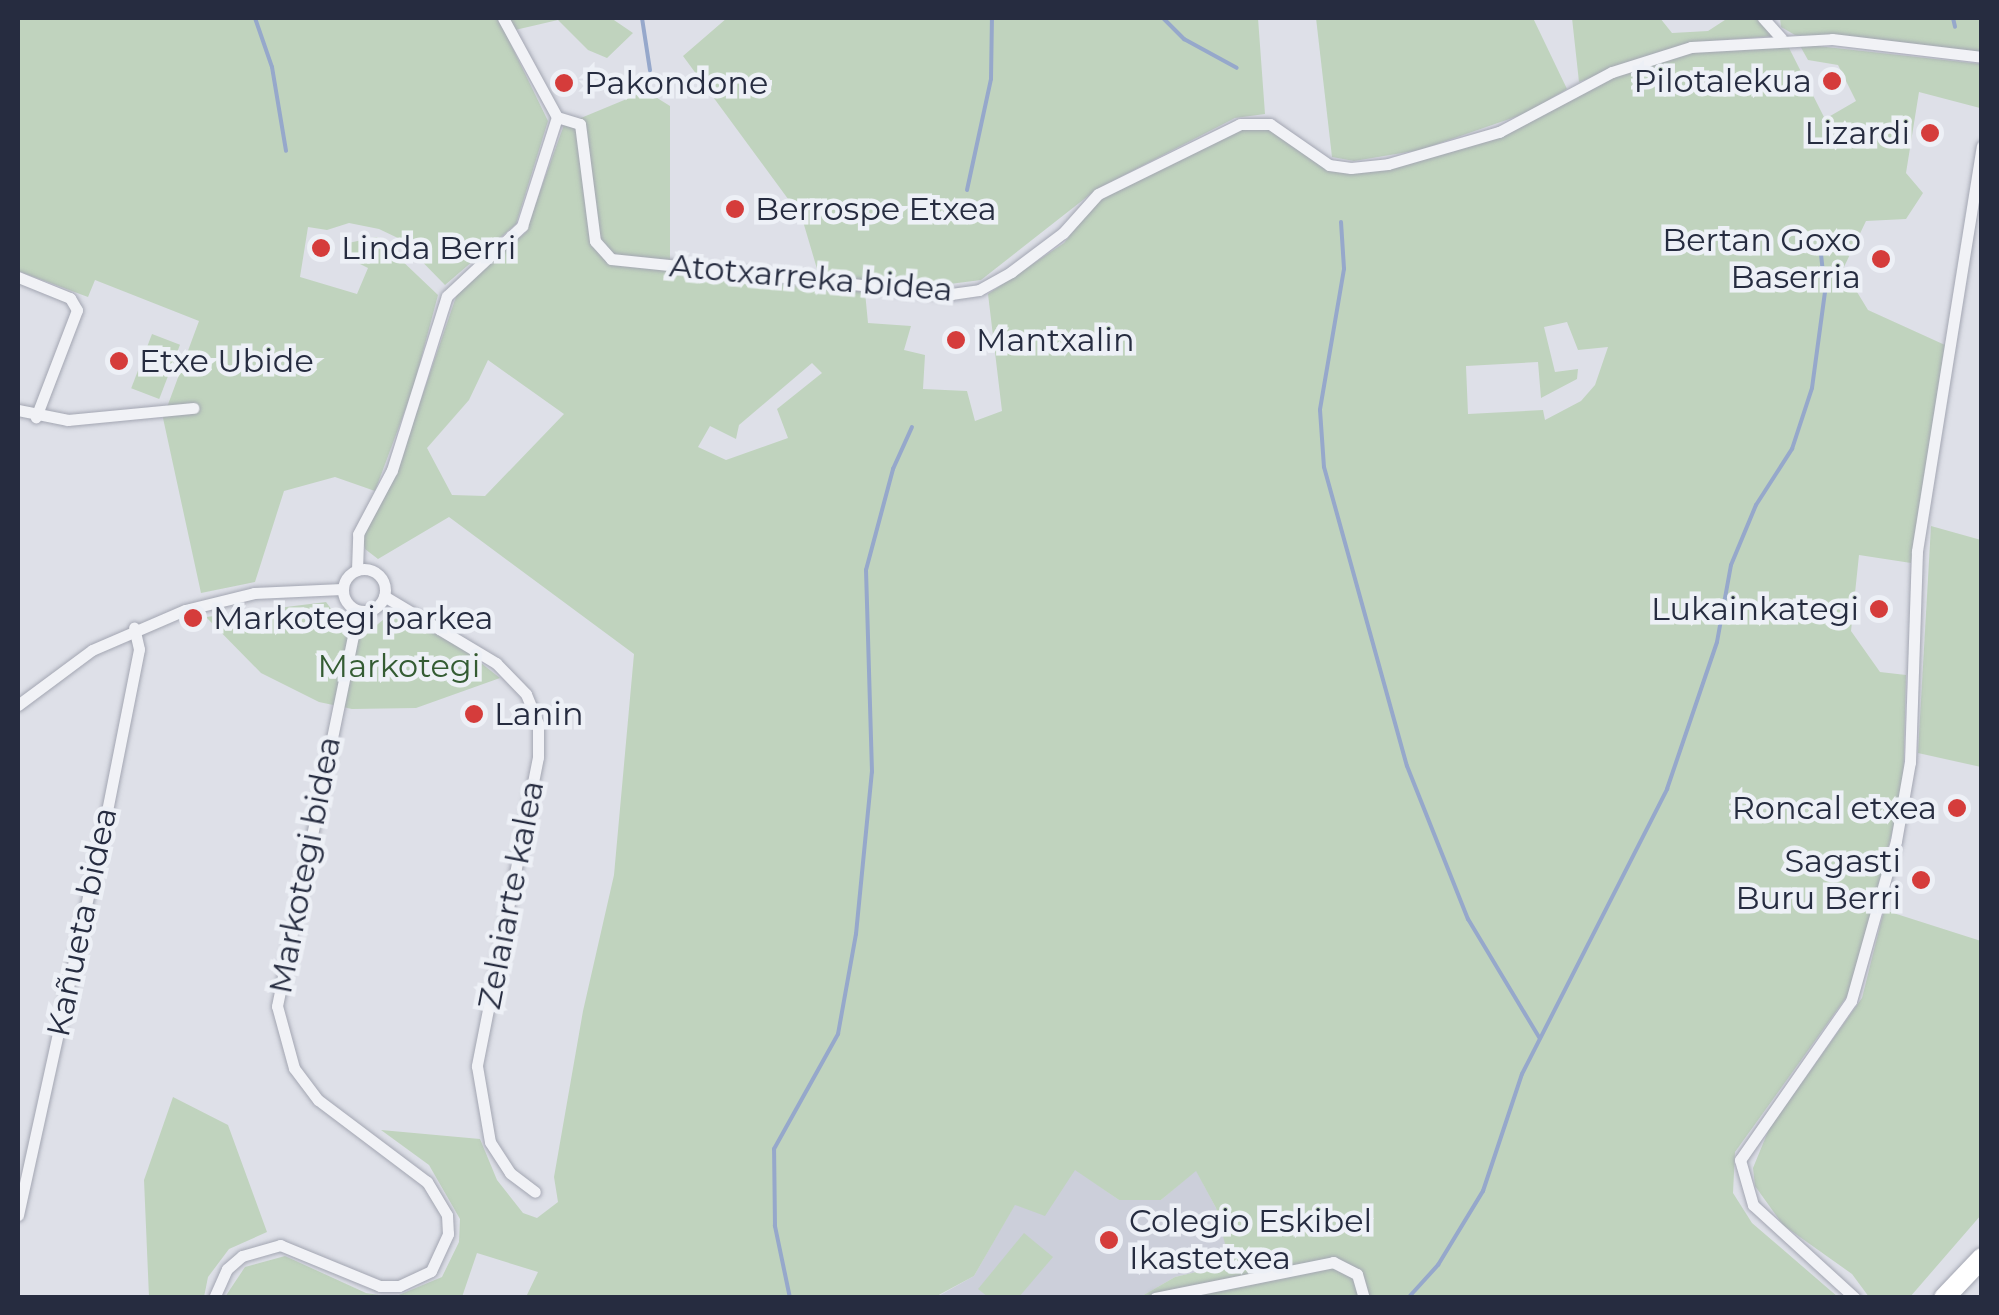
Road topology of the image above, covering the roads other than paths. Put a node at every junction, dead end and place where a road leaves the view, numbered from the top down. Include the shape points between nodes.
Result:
1 (503, 18) edge
2 (1762, 18) edge
3 (1781, 38) junction
4 (1977, 57) edge
5 (557, 117) junction
6 (1982, 146) edge
7 (18, 277) edge
8 (192, 408) dead end
9 (18, 410) edge
10 (36, 417) junction
11 (357, 570) junction
12 (342, 588) junction
13 (384, 596) junction
14 (358, 611) junction
15 (134, 628) junction
16 (18, 705) edge
17 (535, 1192) dead end
18 (18, 1215) edge
19 (1982, 1258) edge
20 (1172, 1295) edge
21 (214, 1298) edge
22 (1155, 1298) edge
23 (1364, 1298) edge
24 (1855, 1298) edge
25 (1944, 1298) edge

1 - 5 street
2 - 3 street
3 - 4 street, Atotxarreka bidea
3 - 5 street, Atotxarreka bidea via 1691,48 1612,72 1498,132 1388,164 1329,164 1270,124 1240,124 1098,194 1063,233 1011,272 979,290 951,294 611,258 596,241 580,124
5 - 11 street via 522,226 447,296 392,470 358,534
6 - 24 street via 1918,551 1910,762 1896,841 1851,1001 1740,1160 1753,1205
7 - 10 street via 70,298 77,310
8 - 10 street via 99,419
9 - 10 street
11 - 12 street
11 - 13 street via 376,573
12 - 14 street
12 - 15 street via 254,593
13 - 14 street via 371,610
13 - 17 street, Zelaiarte kalea via 496,663 526,694 538,724 538,757 477,1066 490,1142 510,1173
14 - 21 street, Markotegi bidea via 277,1006 294,1068 318,1100 427,1182 448,1215 448,1234 430,1270 399,1286 380,1286 280,1244 227,1268
15 - 16 street
15 - 18 street, Kañueta bidea via 139,648 106,816
19 - 25 highway
20 - 22 street
20 - 23 street via 1333,1262 1358,1274

